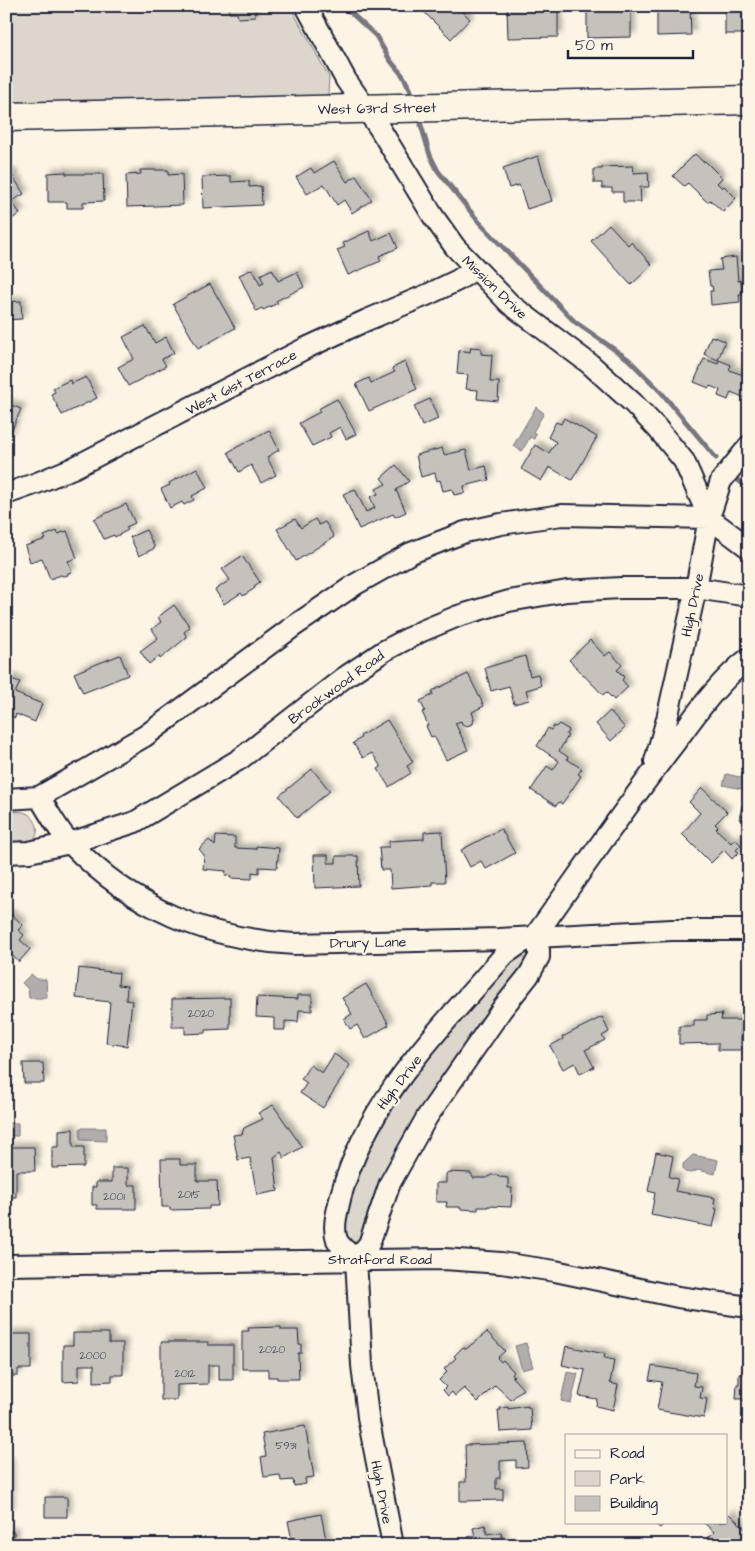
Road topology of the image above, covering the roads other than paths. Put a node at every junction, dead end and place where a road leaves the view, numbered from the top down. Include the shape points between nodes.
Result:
1 (306, 6) edge
2 (749, 100) edge
3 (365, 108) junction
4 (6, 117) edge
5 (475, 269) junction
6 (749, 446) edge
7 (6, 494) edge
8 (708, 518) junction
9 (749, 548) edge
10 (696, 588) junction
11 (749, 596) edge
12 (749, 658) edge
13 (652, 772) junction
14 (38, 797) junction
15 (6, 799) edge
16 (70, 843) junction
17 (6, 853) edge
18 (749, 930) edge
19 (535, 936) junction
20 (356, 1259) junction
21 (6, 1265) edge
22 (749, 1307) edge
23 (393, 1545) edge

1 - 3 street, Mission Drive
2 - 3 main road, West 63rd Street
3 - 4 main road, West 63rd Street
3 - 5 street, Mission Drive via 432,216
5 - 7 street, West 61st Terrace via 429,294 306,348 73,468
5 - 8 street, Mission Drive via 510,304 590,364 657,428 684,461
6 - 8 street, High Drive via 721,481
8 - 9 street
8 - 10 street, High Drive
8 - 14 street via 562,515 465,532 411,553 356,584 294,626 145,736
10 - 11 street, Brookwood Road
10 - 13 street, High Drive
10 - 16 street, Brookwood Road via 567,591 509,601 458,616 384,651 345,676 240,760 135,822
12 - 13 street, High Drive via 708,697
13 - 19 street, High Drive
14 - 15 street
14 - 16 street, Drury Lane
16 - 17 street, Brookwood Road via 29,852
16 - 19 street, Drury Lane via 109,878 154,908 193,925 243,938 294,944
18 - 19 street, Drury Lane
19 - 20 street via 538,958 529,975 427,1117 390,1183 369,1244
19 - 20 street, High Drive via 505,954 394,1084 369,1124 348,1174 335,1223 338,1243
20 - 21 street, Stratford Road
20 - 22 street, Stratford Road via 501,1263 555,1271 678,1298
20 - 23 street, High Drive via 368,1417

